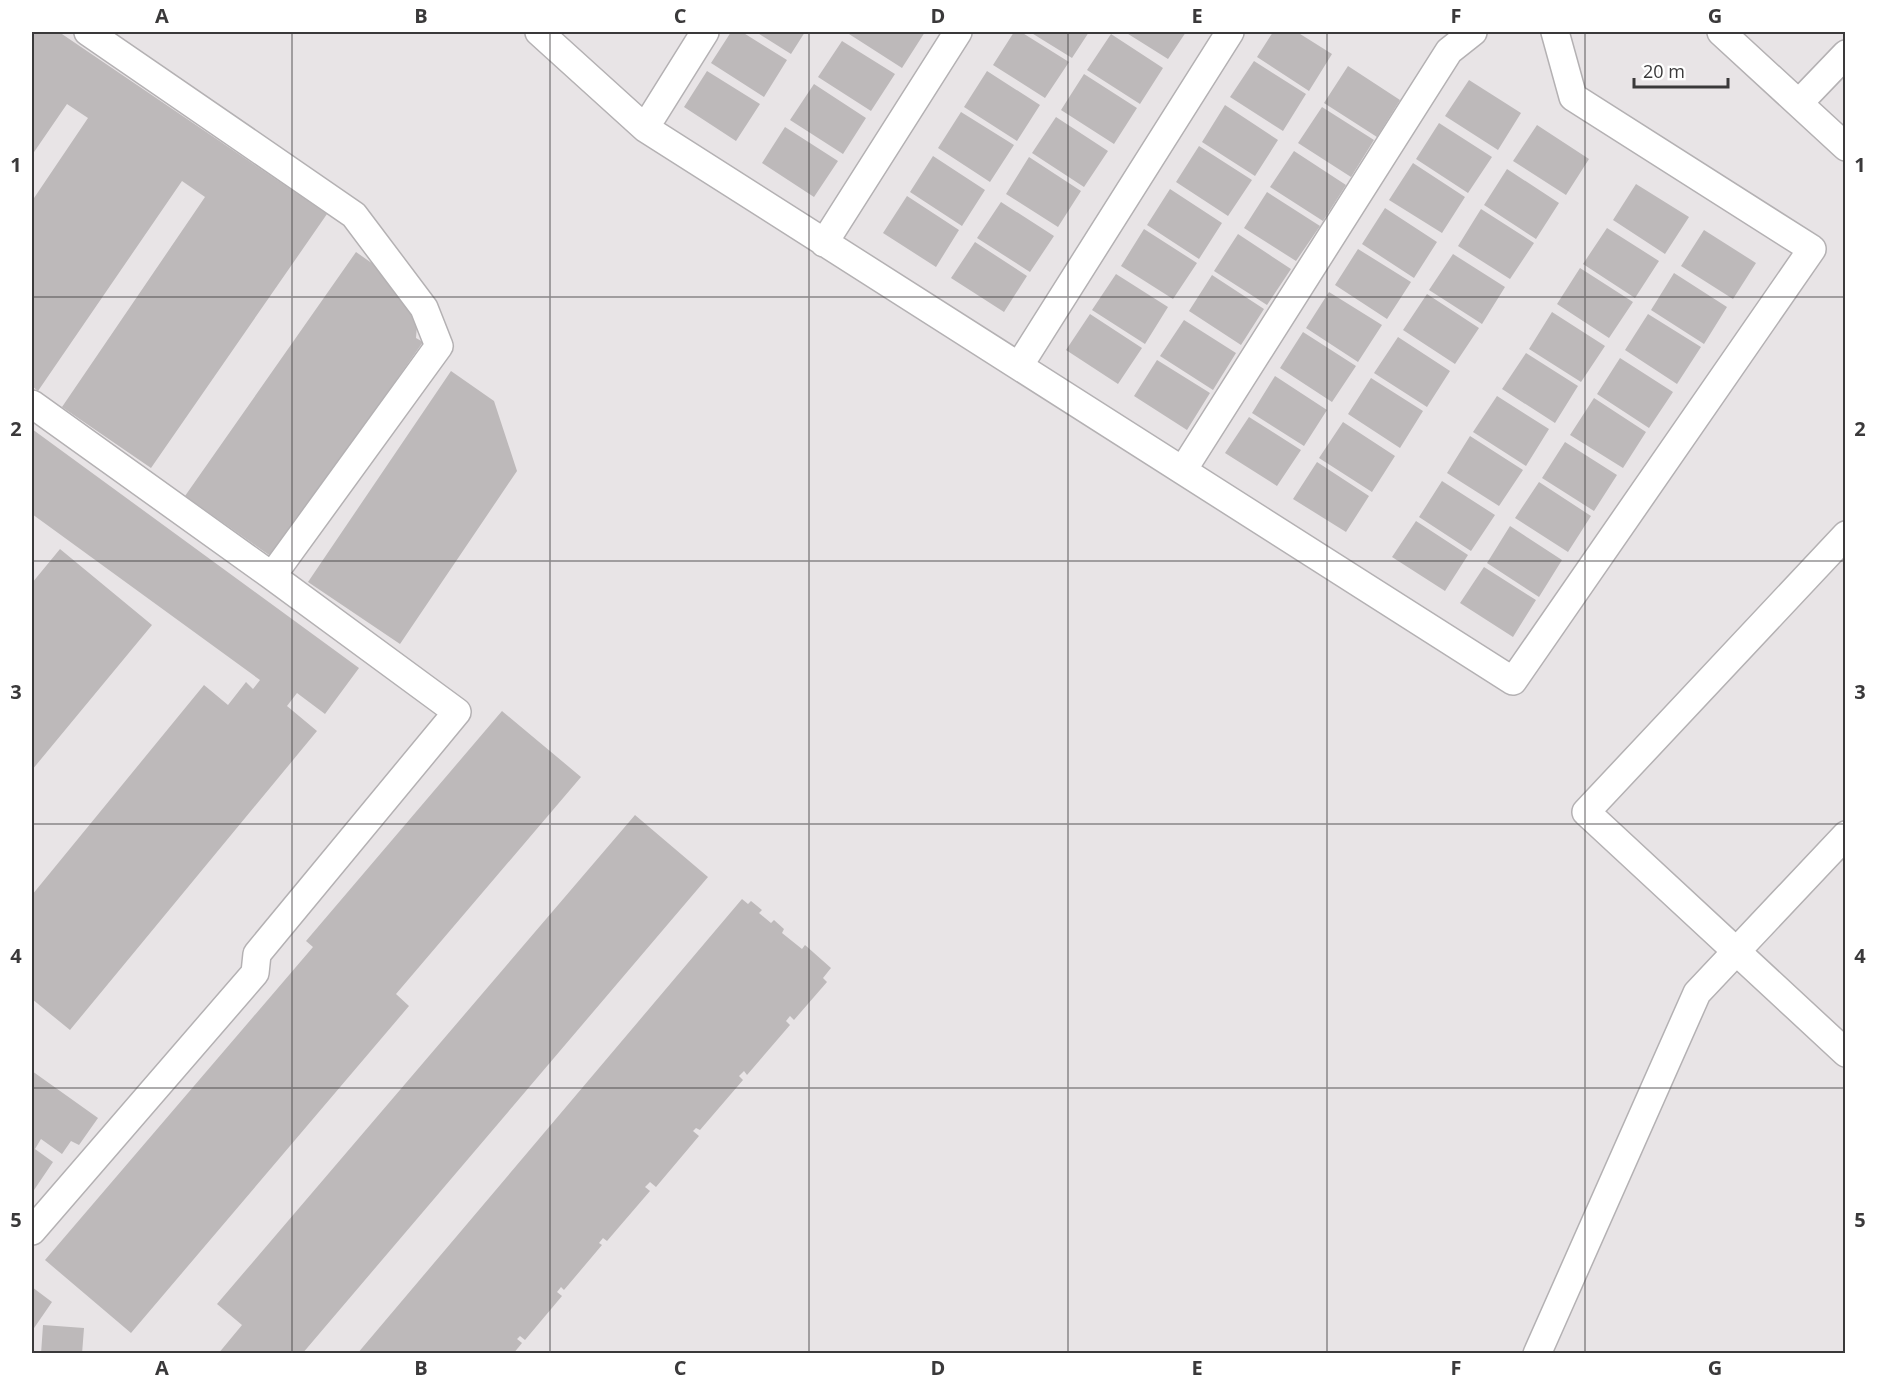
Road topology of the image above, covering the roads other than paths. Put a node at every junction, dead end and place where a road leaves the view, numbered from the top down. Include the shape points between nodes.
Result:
1 (88, 32) edge
2 (539, 32) edge
3 (705, 32) edge
4 (958, 32) edge
5 (1230, 32) edge
6 (1473, 32) edge
7 (1556, 32) edge
8 (1721, 32) edge
9 (1845, 54) edge
10 (1799, 103) junction
11 (645, 128) junction
12 (1845, 147) edge
13 (824, 243) junction
14 (1019, 366) junction
15 (32, 404) edge
16 (1183, 470) junction
17 (1845, 535) edge
18 (272, 576) junction
19 (1845, 834) edge
20 (1736, 952) junction
21 (1845, 1053) edge
22 (32, 1231) edge
23 (1537, 1353) edge

1 - 18 street via 354,215 424,308 440,346
2 - 11 street
3 - 11 street
4 - 13 street
5 - 14 street
6 - 16 street via 1449,51
7 - 16 street via 1573,97 1812,249 1513,681
8 - 10 street
9 - 10 street
10 - 12 street
11 - 13 street
13 - 14 street
14 - 16 street
15 - 18 street
17 - 20 street via 1586,812
18 - 22 street via 457,712 257,954 255,973
19 - 20 street
20 - 21 street
20 - 23 street via 1697,993

